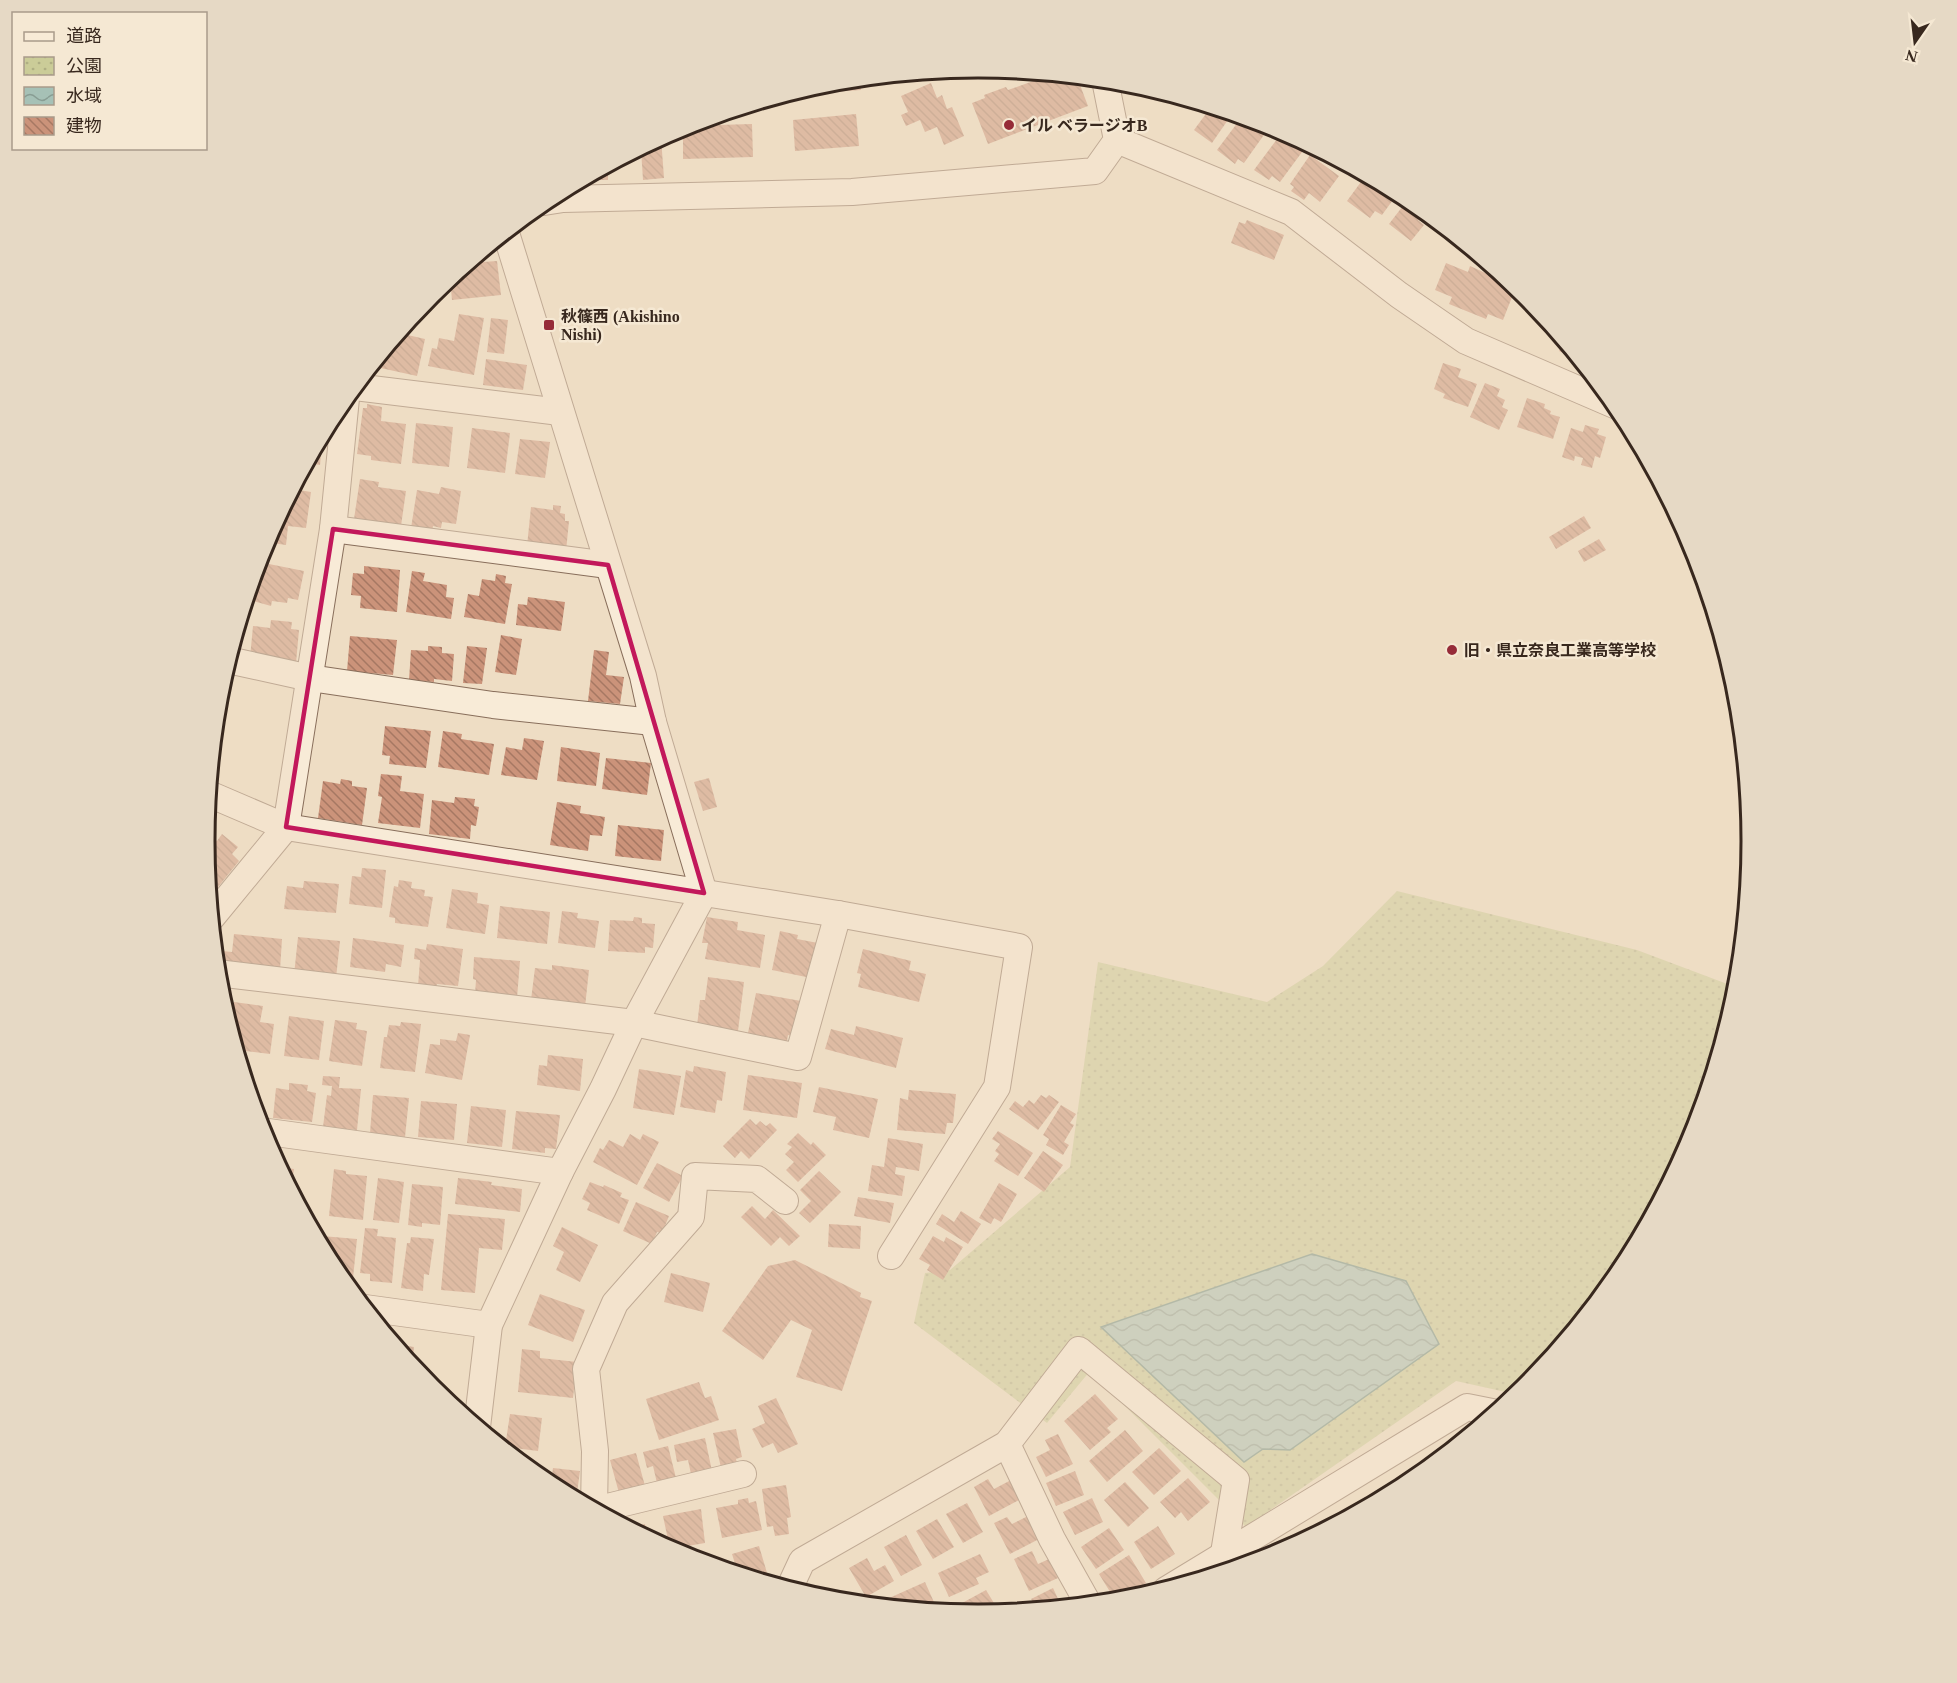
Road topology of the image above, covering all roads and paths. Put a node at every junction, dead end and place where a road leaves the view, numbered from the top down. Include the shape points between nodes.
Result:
1 (1108, 90) edge
2 (1117, 140) junction
3 (567, 199) edge
4 (508, 241) edge
5 (365, 388) edge
6 (1600, 399) edge
7 (560, 412) junction
8 (344, 417) edge
9 (333, 529) junction
10 (608, 565) junction
11 (237, 662) edge
12 (310, 678) junction
13 (653, 722) junction
14 (217, 797) edge
15 (286, 827) junction
16 (704, 893) junction
17 (219, 908) edge
18 (838, 914) junction
19 (227, 974) edge
20 (634, 1023) junction
21 (272, 1133) edge
22 (560, 1172) junction
23 (785, 1201) dead end
24 (891, 1256) dead end
25 (376, 1309) edge
26 (489, 1324) junction
27 (1487, 1411) edge
28 (478, 1418) edge
29 (1007, 1444) junction
30 (743, 1474) dead end
31 (594, 1501) edge
32 (605, 1507) edge
33 (1224, 1553) junction
34 (1207, 1569) edge
35 (792, 1582) edge
36 (1084, 1597) edge

1 - 2 street
2 - 3 street via 1095,171 852,192
2 - 6 street via 1291,212 1466,341
4 - 7 street
5 - 7 street
7 - 10 street
8 - 9 street
9 - 10 street
9 - 12 street
10 - 13 street via 643,676
11 - 12 street
12 - 13 street via 494,705
12 - 15 street
13 - 16 street
14 - 15 street
15 - 16 street
15 - 17 street
16 - 18 street
16 - 20 street
18 - 20 street via 798,1057
18 - 24 street via 1019,946 997,1087
19 - 20 street
20 - 22 street
21 - 22 street
22 - 26 street
23 - 31 street via 757,1179 695,1176 691,1217 615,1304 586,1369 595,1451
25 - 26 street
26 - 28 street
27 - 33 street via 1467,1407
29 - 33 street via 1079,1350 1236,1480
29 - 35 street via 802,1561
29 - 36 street
30 - 32 street
33 - 34 street

